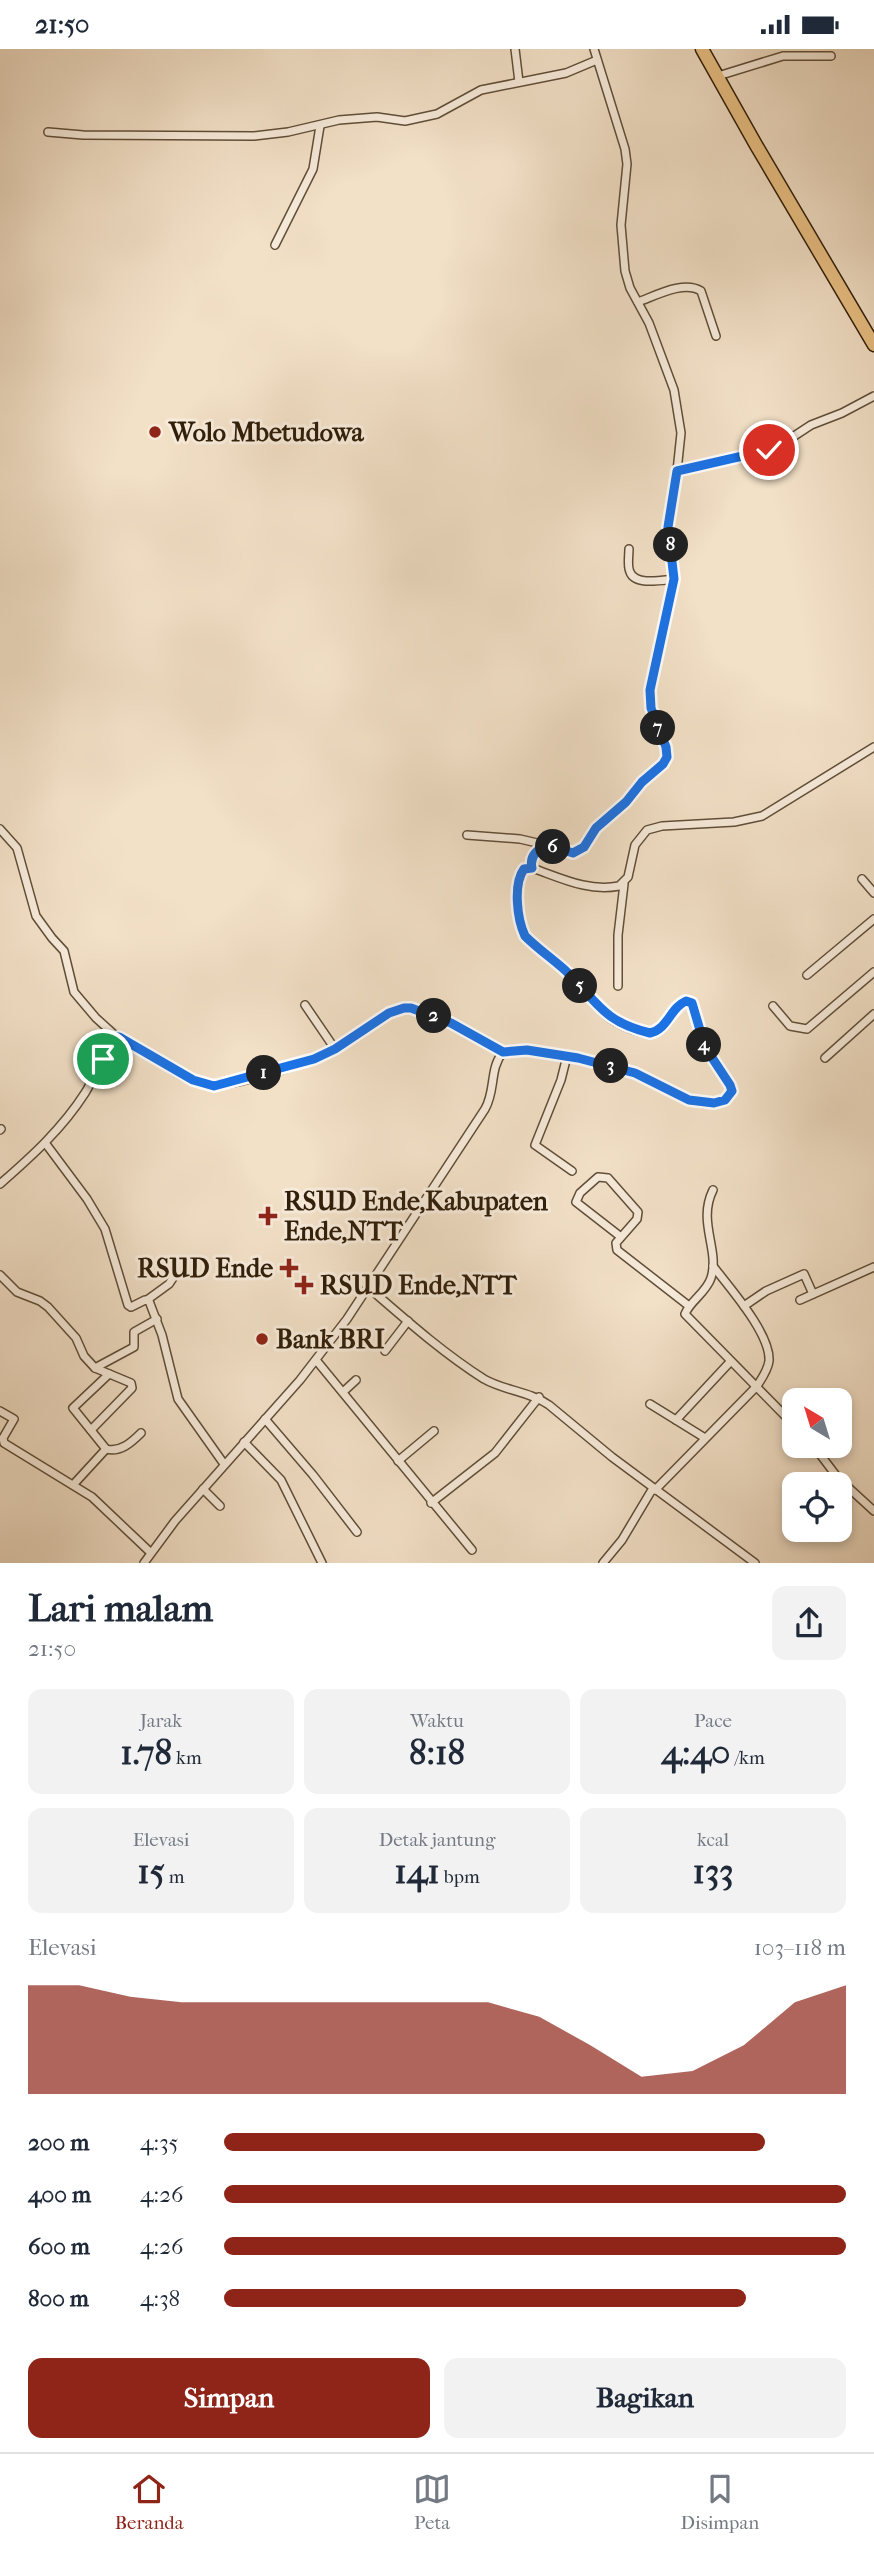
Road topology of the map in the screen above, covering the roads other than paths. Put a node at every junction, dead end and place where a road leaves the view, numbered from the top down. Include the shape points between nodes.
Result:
1 (515, 49) edge
2 (594, 49) edge
3 (702, 49) edge
4 (831, 56) dead end
5 (597, 60) junction
6 (718, 76) junction
7 (519, 82) junction
8 (320, 126) junction
9 (48, 132) dead end
10 (275, 245) dead end
11 (638, 302) junction
12 (716, 335) dead end
13 (874, 345) edge
14 (874, 395) edge
15 (677, 471) junction
16 (629, 549) dead end
17 (674, 579) junction
18 (874, 747) edge
19 (0, 829) edge
20 (467, 835) dead end
21 (548, 845) junction
22 (532, 868) junction
23 (862, 879) dead end
24 (624, 884) junction
25 (874, 893) edge
26 (871, 922) edge
27 (874, 932) edge
28 (874, 972) edge
29 (807, 975) dead end
30 (618, 986) dead end
31 (305, 1005) dead end
32 (773, 1006) dead end
33 (874, 1014) edge
34 (117, 1037) junction
35 (335, 1049) junction
36 (503, 1052) junction
37 (567, 1056) junction
38 (825, 1058) dead end
39 (46, 1144) junction
40 (572, 1171) dead end
41 (1, 1182) edge
42 (713, 1190) dead end
43 (621, 1237) junction
44 (713, 1266) junction
45 (874, 1267) edge
46 (0, 1275) edge
47 (173, 1278) dead end
48 (369, 1288) junction
49 (813, 1294) junction
50 (147, 1300) junction
51 (800, 1300) dead end
52 (689, 1306) junction
53 (744, 1306) junction
54 (157, 1319) junction
55 (408, 1321) junction
56 (384, 1351) dead end
57 (316, 1360) junction
58 (730, 1361) junction
59 (95, 1368) junction
60 (109, 1374) junction
61 (356, 1380) dead end
62 (757, 1386) junction
63 (343, 1392) junction
64 (539, 1397) junction
65 (650, 1404) dead end
66 (0, 1411) edge
67 (782, 1412) edge
68 (265, 1419) junction
69 (676, 1420) junction
70 (91, 1430) junction
71 (434, 1430) dead end
72 (141, 1433) dead end
73 (705, 1438) junction
74 (244, 1442) junction
75 (106, 1450) junction
76 (823, 1458) edge
77 (398, 1461) junction
78 (224, 1464) junction
79 (73, 1485) junction
80 (203, 1489) junction
81 (654, 1489) junction
82 (431, 1503) junction
83 (220, 1506) dead end
84 (874, 1511) edge
85 (357, 1532) dead end
86 (472, 1551) dead end
87 (149, 1559) edge
88 (322, 1563) edge
89 (603, 1563) edge
90 (755, 1563) edge

1 - 7 street
2 - 5 street
3 - 6 highway
4 - 6 street via 774,58
5 - 7 street via 566,73
5 - 11 street via 625,149 621,247
6 - 13 highway
7 - 8 street via 481,90 437,114 410,120 372,117
8 - 9 street via 254,136
8 - 10 street via 313,169
11 - 12 street via 696,288
11 - 15 street via 674,390 681,433
14 - 15 street via 779,446
15 - 17 street via 668,527
16 - 17 street via 632,576 638,580
17 - 21 street via 650,690 667,757 596,828 584,847 573,853
18 - 24 street via 762,815 648,830 635,845
19 - 34 street via 17,848 36,916 65,953 74,992
20 - 21 street
21 - 22 street via 535,853
22 - 24 street via 581,885
22 - 37 street via 524,869 520,878 525,936 622,1025 657,1031 680,1004 692,1003 705,1047 732,1091 720,1102 689,1100 635,1073
23 - 25 street
24 - 30 street
26 - 27 street
26 - 29 street
28 - 32 street via 807,1029 790,1026
31 - 35 street
33 - 38 street
34 - 35 street via 193,1080 214,1086
34 - 39 street via 85,1094
35 - 36 street via 404,1008 451,1023
36 - 37 street
36 - 48 street via 494,1066 489,1102
37 - 40 street via 535,1145
39 - 41 street
39 - 50 street via 105,1229 128,1305
42 - 44 street via 707,1223
43 - 43 street via 638,1212 608,1178 598,1177 576,1202
43 - 52 street via 617,1250
44 - 52 street via 707,1286
44 - 53 street
45 - 49 street
46 - 59 street via 17,1292 48,1307
47 - 50 street
48 - 55 street
48 - 57 street
49 - 51 street
49 - 53 street via 804,1275
50 - 54 street
52 - 58 street via 686,1317
53 - 62 street via 769,1353 768,1366
54 - 59 street via 134,1332 134,1347
54 - 78 street via 178,1399
55 - 56 street
55 - 64 street via 484,1379
57 - 63 street
57 - 68 street
58 - 62 street
58 - 69 street
59 - 60 street
60 - 70 street via 74,1408
60 - 70 street via 132,1388
61 - 63 street
62 - 67 street
62 - 73 street
63 - 77 street
64 - 81 street
64 - 82 street via 495,1454
65 - 69 street
66 - 79 street via 14,1420 4,1443
68 - 74 street
68 - 85 street
69 - 73 street
70 - 75 street
71 - 77 street
72 - 75 street via 128,1445
73 - 81 street
74 - 78 street
74 - 88 street via 281,1480
75 - 79 street
76 - 84 street
77 - 82 street
78 - 80 street
79 - 87 street via 92,1497
80 - 83 street
80 - 87 street
81 - 89 street
81 - 90 street
82 - 86 street

